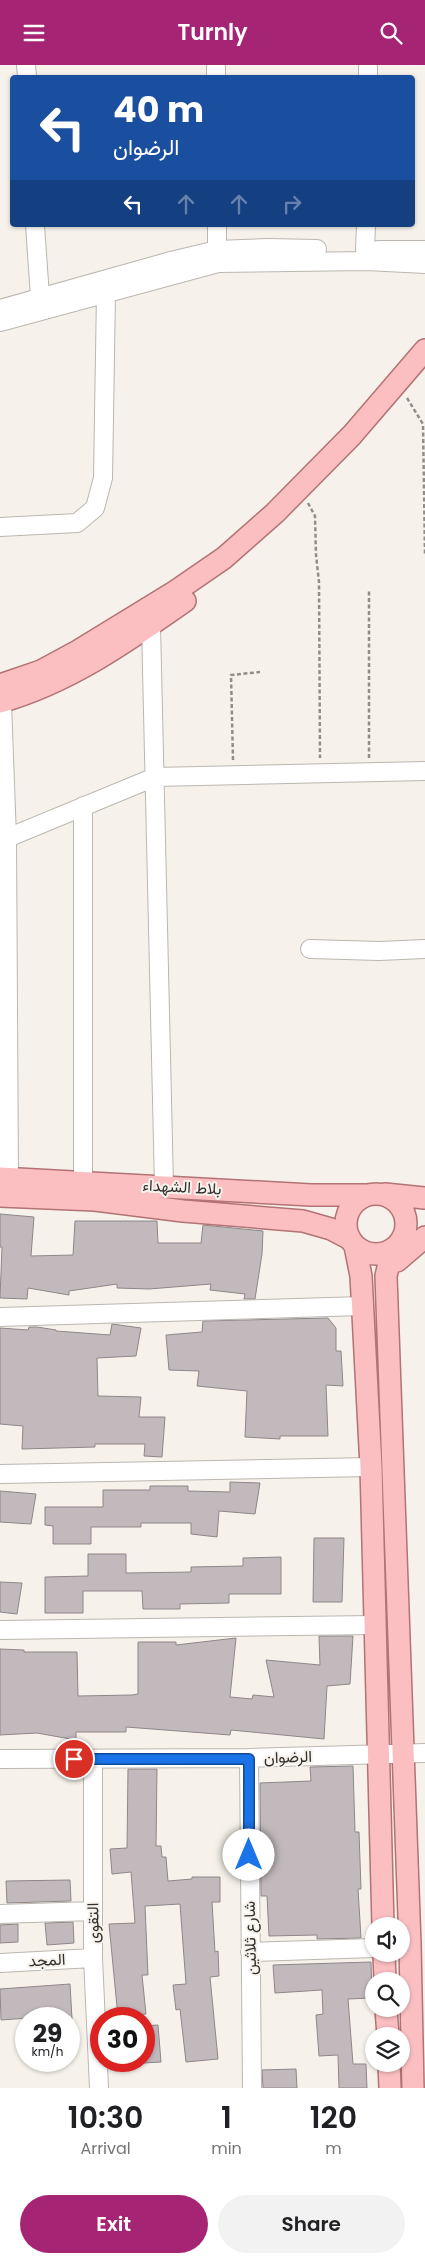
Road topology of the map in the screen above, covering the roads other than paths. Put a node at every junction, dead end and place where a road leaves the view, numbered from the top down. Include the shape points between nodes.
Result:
1 (36, 227) edge
2 (217, 227) edge
3 (366, 227) edge
4 (217, 250) junction
5 (365, 250) junction
6 (425, 250) edge
7 (425, 264) edge
8 (106, 293) junction
9 (40, 297) junction
10 (0, 309) edge
11 (0, 322) edge
12 (425, 350) edge
13 (425, 371) edge
14 (0, 527) edge
15 (151, 625) junction
16 (0, 696) edge
17 (425, 771) edge
18 (155, 777) junction
19 (83, 807) junction
20 (3, 840) edge
21 (310, 949) dead end
22 (425, 949) edge
23 (83, 1181) junction
24 (3, 1184) edge
25 (164, 1186) junction
26 (374, 1194) junction
27 (329, 1195) junction
28 (425, 1198) edge
29 (320, 1225) junction
30 (425, 1229) edge
31 (425, 1237) edge
32 (352, 1242) junction
33 (397, 1246) junction
34 (361, 1276) junction
35 (386, 1276) junction
36 (363, 1306) junction
37 (0, 1317) edge
38 (371, 1467) junction
39 (0, 1474) edge
40 (375, 1625) junction
41 (0, 1630) edge
42 (403, 1752) junction
43 (378, 1753) junction
44 (425, 1753) edge
45 (0, 1759) edge
46 (93, 1759) junction
47 (249, 1759) junction
48 (93, 1911) junction
49 (0, 1914) edge
50 (383, 1917) edge
51 (418, 1944) edge
52 (365, 1948) edge
53 (250, 1952) junction
54 (94, 1958) junction
55 (0, 1963) edge
56 (389, 2072) edge
57 (99, 2088) edge
58 (252, 2088) edge
59 (390, 2088) edge
60 (413, 2088) edge

1 - 9 street
2 - 4 street
3 - 5 street
4 - 5 street
4 - 9 street
5 - 6 street
7 - 8 street via 230,261
8 - 11 street
8 - 14 street via 103,478 95,508 77,523
9 - 10 street
12 - 16 main road via 352,435 275,513 224,558 176,591
13 - 15 main road via 306,500 248,556
15 - 16 main road via 62,679
15 - 18 street
16 - 20 street
17 - 18 street
18 - 19 street
18 - 25 street
19 - 20 street
19 - 23 street
20 - 24 street
21 - 22 street
23 - 24 main road, بلاط الشهداء
23 - 25 main road, بلاط الشهداء
24 - 29 main road, بلاط الشهداء via 95,1200
25 - 27 main road, بلاط الشهداء
26 - 27 main road, بلاط الشهداء
26 - 28 main road, بلاط الشهداء
26 - 32 main road via 357,1200 347,1214
26 - 33 main road via 398,1201 406,1216 406,1233
27 - 29 main road via 327,1214
29 - 32 main road, بلاط الشهداء
30 - 33 main road
31 - 35 main road via 407,1251
32 - 33 main road via 369,1253 384,1253
32 - 34 main road
33 - 35 main road
34 - 35 main road via 371,1272
34 - 36 main road
35 - 42 main road
36 - 37 street
36 - 38 main road
38 - 39 street
38 - 40 main road
40 - 41 street
40 - 43 main road
42 - 43 street, الرضوان
42 - 44 street, الرضوان
42 - 51 main road
43 - 47 street, الرضوان
43 - 50 main road
45 - 46 street, الرضوان
46 - 47 street, الرضوان
46 - 48 street, التقوى
47 - 53 street, شارع ثلاثين
48 - 49 street
48 - 54 street, التقوى
51 - 60 main road
52 - 53 street
53 - 58 street, شارع ثلاثين
54 - 55 street, المجد
54 - 57 street, التقوى
56 - 59 main road

